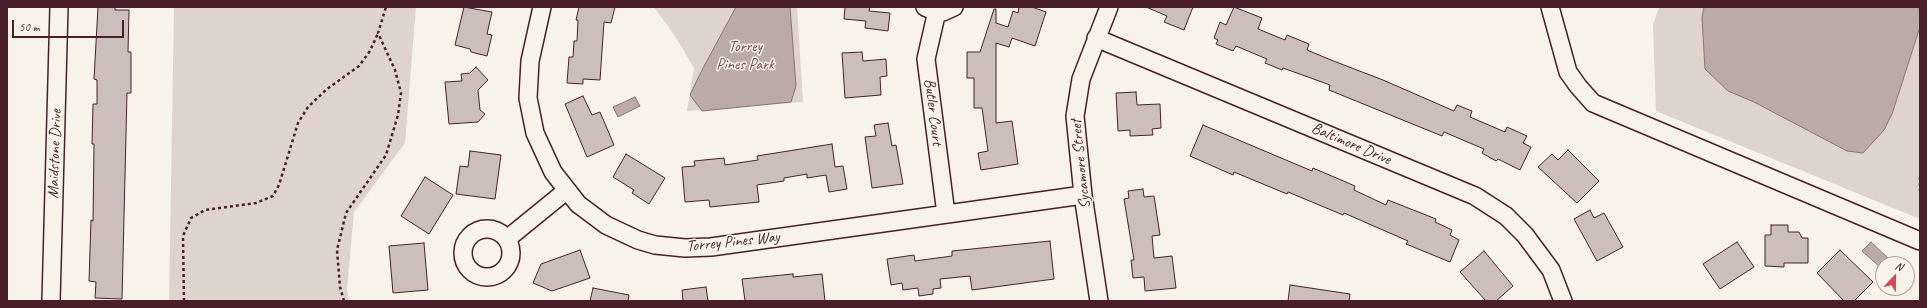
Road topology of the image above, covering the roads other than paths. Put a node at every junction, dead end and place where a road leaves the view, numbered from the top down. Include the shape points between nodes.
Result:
1 (59, 7) edge
2 (542, 7) edge
3 (954, 7) edge
4 (1109, 7) edge
5 (1550, 7) edge
6 (931, 9) edge
7 (1096, 38) junction
8 (566, 190) junction
9 (1083, 195) junction
10 (946, 214) junction
11 (507, 239) dead end
12 (1920, 241) edge
13 (51, 301) edge
14 (1099, 301) edge
15 (1563, 301) edge

1 - 13 street, Maidstone Drive
2 - 8 street, Torrey Pines Way via 530,60 528,98 535,133 548,164
3 - 6 street, Butler Court via 943,12
4 - 7 street, Sycamore Street
5 - 12 street via 1568,72 1593,103
6 - 10 street, Butler Court via 926,58
7 - 9 street, Sycamore Street via 1081,79 1075,116
7 - 15 street, Baltimore Drive via 1475,196 1506,216 1525,234 1551,270
8 - 10 street, Torrey Pines Way via 578,204 606,225 643,241 685,248 719,246
8 - 11 street
9 - 10 street, Torrey Pines Way
9 - 14 street, Sycamore Street

